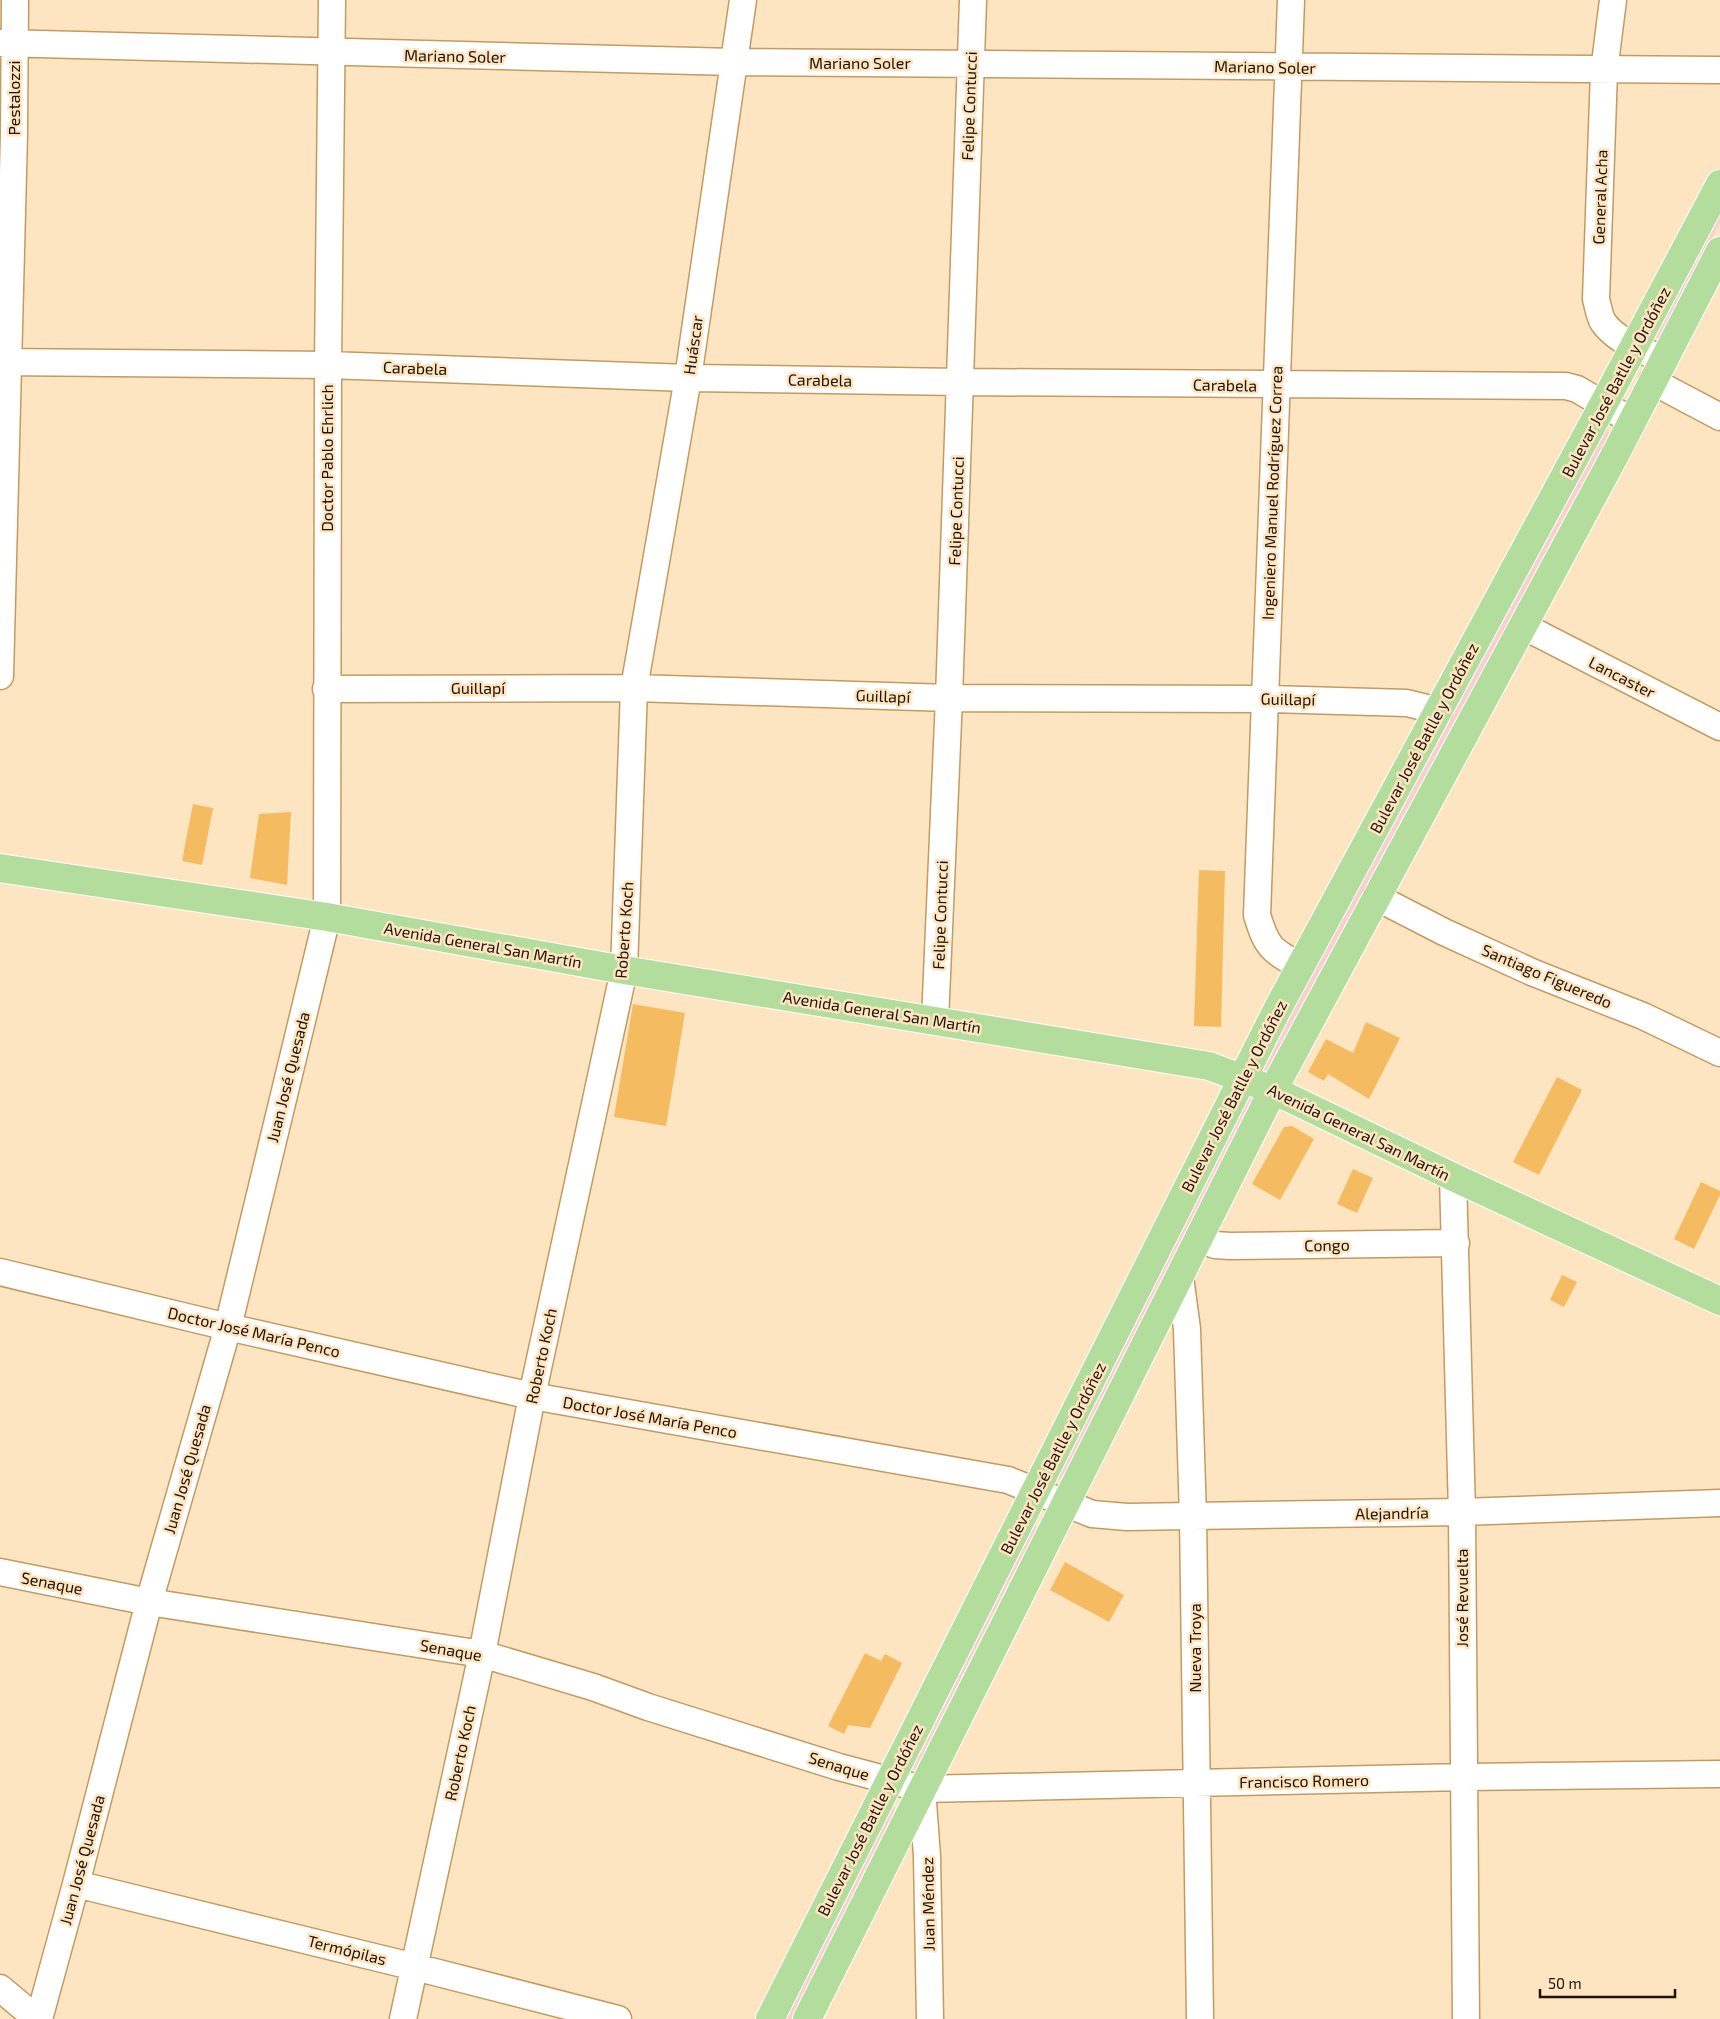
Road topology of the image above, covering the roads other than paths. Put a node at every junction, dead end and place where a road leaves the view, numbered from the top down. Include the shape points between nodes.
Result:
1 (15, 0) edge
2 (332, 0) edge
3 (743, 0) edge
4 (973, 0) edge
5 (1291, 0) edge
6 (1613, 0) edge
7 (7, 44) edge
8 (332, 53) junction
9 (734, 62) junction
10 (970, 64) junction
11 (1288, 67) junction
12 (1720, 70) edge
13 (1604, 71) junction
14 (1720, 184) edge
15 (1720, 251) edge
16 (1635, 346) junction
17 (4, 362) edge
18 (328, 365) junction
19 (1658, 371) junction
20 (688, 378) junction
21 (960, 382) junction
22 (1276, 385) junction
23 (1603, 405) junction
24 (1720, 417) edge
25 (1632, 420) junction
26 (1523, 626) junction
27 (0, 676) edge
28 (326, 688) junction
29 (634, 688) junction
30 (950, 698) junction
31 (1266, 698) junction
32 (1439, 711) junction
33 (1720, 727) edge
34 (0, 868) edge
35 (1376, 897) junction
36 (327, 917) junction
37 (1300, 966) junction
38 (624, 970) junction
39 (936, 1021) junction
40 (1720, 1053) edge
41 (1243, 1078) junction
42 (1274, 1090) junction
43 (1453, 1177) junction
44 (1198, 1239) junction
45 (1456, 1243) junction
46 (0, 1272) edge
47 (1180, 1277) junction
48 (1720, 1301) edge
49 (228, 1327) junction
50 (532, 1396) junction
51 (1036, 1491) junction
52 (1720, 1503) edge
53 (1066, 1504) junction
54 (1462, 1512) junction
55 (1194, 1516) junction
56 (0, 1572) edge
57 (149, 1602) junction
58 (482, 1654) junction
59 (1720, 1774) edge
60 (1464, 1777) junction
61 (890, 1781) junction
62 (1196, 1783) junction
63 (922, 1788) junction
64 (76, 1884) junction
65 (414, 1967) junction
66 (0, 1988) edge
67 (38, 2019) edge
68 (403, 2019) edge
69 (618, 2019) edge
70 (770, 2019) edge
71 (807, 2019) edge
72 (930, 2019) edge
73 (1200, 2019) edge
74 (1466, 2019) edge

1 - 7 street, Pestalozzi
2 - 8 street, Doctor Pablo Ehrlich
3 - 9 street, Huáscar
4 - 10 street, Felipe Contucci
5 - 11 street, Ingeniero Manuel Rodríguez Correa
6 - 13 street, General Acha
7 - 8 street, Mariano Soler
7 - 17 street, Pestalozzi via 14,134
8 - 9 street, Mariano Soler
8 - 18 street, Doctor Pablo Ehrlich
9 - 10 street, Mariano Soler
9 - 20 street, Huáscar
10 - 11 street, Mariano Soler
10 - 21 street, Felipe Contucci
11 - 13 street, Mariano Soler
11 - 22 street, Ingeniero Manuel Rodríguez Correa
12 - 13 street, Mariano Soler
13 - 16 street, General Acha via 1596,299 1602,320 1610,330
14 - 16 main road, Bulevar José Batlle y Ordóñez
15 - 19 main road, Bulevar José Batlle y Ordóñez
16 - 19 street, General Acha
16 - 23 main road, Bulevar José Batlle y Ordóñez
17 - 18 street, Carabela
17 - 27 street, Pestalozzi
18 - 20 street, Carabela
18 - 28 street, Doctor Pablo Ehrlich
19 - 24 street, General Acha
19 - 25 main road, Bulevar José Batlle y Ordóñez
20 - 21 street, Carabela
20 - 29 street, Huáscar
21 - 22 street, Carabela
21 - 30 street, Felipe Contucci
22 - 23 street, Carabela via 1566,386
22 - 31 street, Ingeniero Manuel Rodríguez Correa
23 - 25 street, Carabela
23 - 32 main road, Bulevar José Batlle y Ordóñez
25 - 26 main road, Bulevar José Batlle y Ordóñez
26 - 33 street, Lancaster
26 - 35 main road, Bulevar José Batlle y Ordóñez
28 - 29 street, Guillapí
28 - 36 street, Doctor Pablo Ehrlich
29 - 30 street, Guillapí
29 - 38 street, Roberto Koch
30 - 31 street, Guillapí
30 - 39 street, Felipe Contucci
31 - 32 street, Guillapí via 1407,703
31 - 37 street, Ingeniero Manuel Rodríguez Correa via 1257,915 1264,938 1275,952
32 - 37 main road, Bulevar José Batlle y Ordóñez
34 - 36 main road, Avenida General San Martín
35 - 40 street, Santiago Figueredo via 1534,973 1642,1016
35 - 42 main road, Bulevar José Batlle y Ordóñez
36 - 38 main road, Avenida General San Martín
36 - 49 street, Juan José Quesada
37 - 41 main road, Bulevar José Batlle y Ordóñez
38 - 39 main road, Avenida General San Martín
38 - 50 street, Roberto Koch
39 - 41 main road, Avenida General San Martín via 1209,1066
41 - 42 main road, Avenida General San Martín
41 - 51 main road, Bulevar José Batlle y Ordóñez
42 - 43 main road, Avenida General San Martín
42 - 44 main road, Bulevar José Batlle y Ordóñez
43 - 45 street, José Revuelta
43 - 48 main road, Avenida General San Martín
44 - 45 street, Congo via 1230,1246
44 - 47 main road, Bulevar José Batlle y Ordóñez
45 - 54 street, José Revuelta
46 - 49 street, Doctor José María Penco
47 - 53 main road, Bulevar José Batlle y Ordóñez
47 - 55 street, Nueva Troya via 1187,1329
49 - 50 street, Doctor José María Penco
49 - 57 street, Juan José Quesada
50 - 51 street, Doctor José María Penco via 1008,1480
50 - 58 street, Roberto Koch
51 - 53 street, Doctor José María Penco
51 - 61 main road, Bulevar José Batlle y Ordóñez
52 - 54 street, Alejandría
53 - 55 street, Alejandría via 1092,1514 1109,1516
53 - 63 main road, Bulevar José Batlle y Ordóñez
54 - 55 street, Alejandría
54 - 60 street, José Revuelta
55 - 62 street, Nueva Troya
56 - 57 street, Senaque
57 - 58 street, Senaque
57 - 64 street, Juan José Quesada
58 - 61 street, Senaque
58 - 65 street, Roberto Koch
59 - 60 street, Francisco Romero
60 - 62 street, Francisco Romero
60 - 74 street, José Revuelta
61 - 63 street, Francisco Romero
61 - 70 main road, Bulevar José Batlle y Ordóñez
62 - 63 street, Francisco Romero
62 - 73 street, Nueva Troya
63 - 71 main road, Bulevar José Batlle y Ordóñez
63 - 72 street, Juan Méndez via 927,1856
64 - 65 street, Termópilas
64 - 67 street, Juan José Quesada
65 - 68 street, Roberto Koch
65 - 69 street, Termópilas
66 - 67 street

